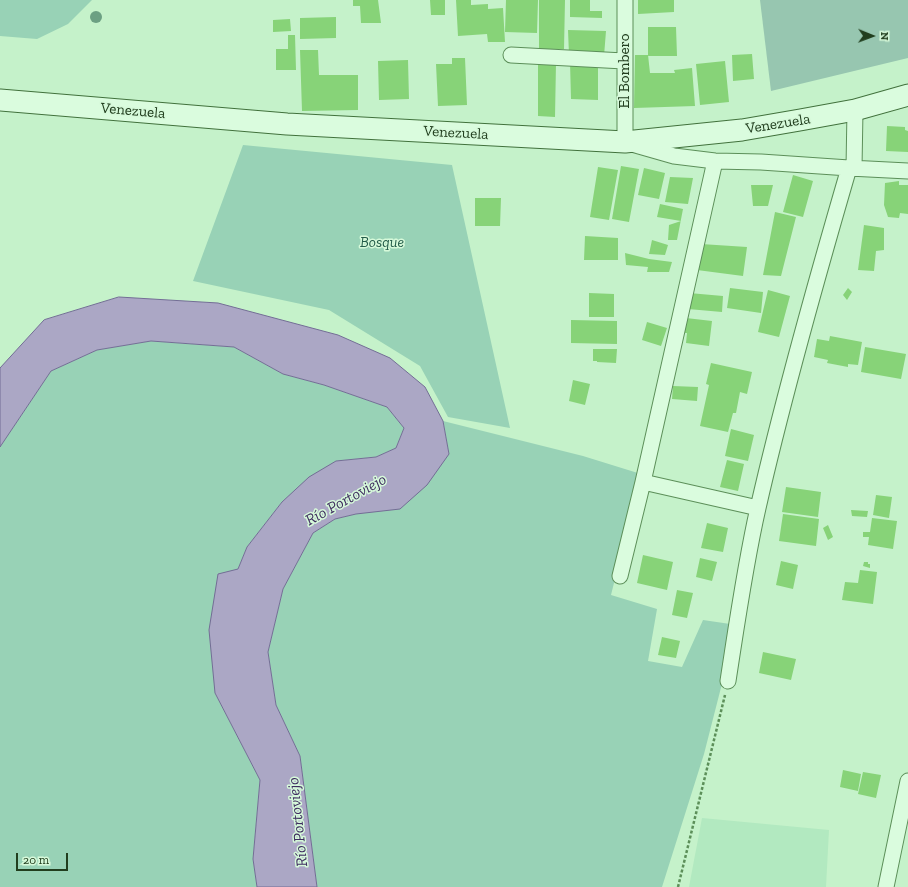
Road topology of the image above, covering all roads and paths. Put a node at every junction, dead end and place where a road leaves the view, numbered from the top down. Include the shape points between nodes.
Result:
1 (625, 0) edge
2 (511, 55) dead end
3 (624, 61) junction
4 (908, 94) edge
5 (0, 100) edge
6 (855, 110) junction
7 (625, 142) junction
8 (715, 161) junction
9 (852, 168) junction
10 (908, 171) edge
11 (643, 482) junction
12 (758, 508) junction
13 (620, 576) dead end
14 (728, 681) joint
15 (908, 781) edge
16 (678, 887) edge
17 (886, 887) edge

1 - 3 street, El Bombero
2 - 3 street
3 - 7 street, El Bombero
4 - 6 street, Venezuela
5 - 7 street, Venezuela via 287,124
6 - 7 street, Venezuela via 742,130
6 - 9 street
7 - 8 street via 674,156
8 - 9 street
8 - 11 street
9 - 10 street
9 - 12 street via 808,309
11 - 12 street
11 - 13 street
12 - 14 street
14 - 16 path
15 - 17 street

